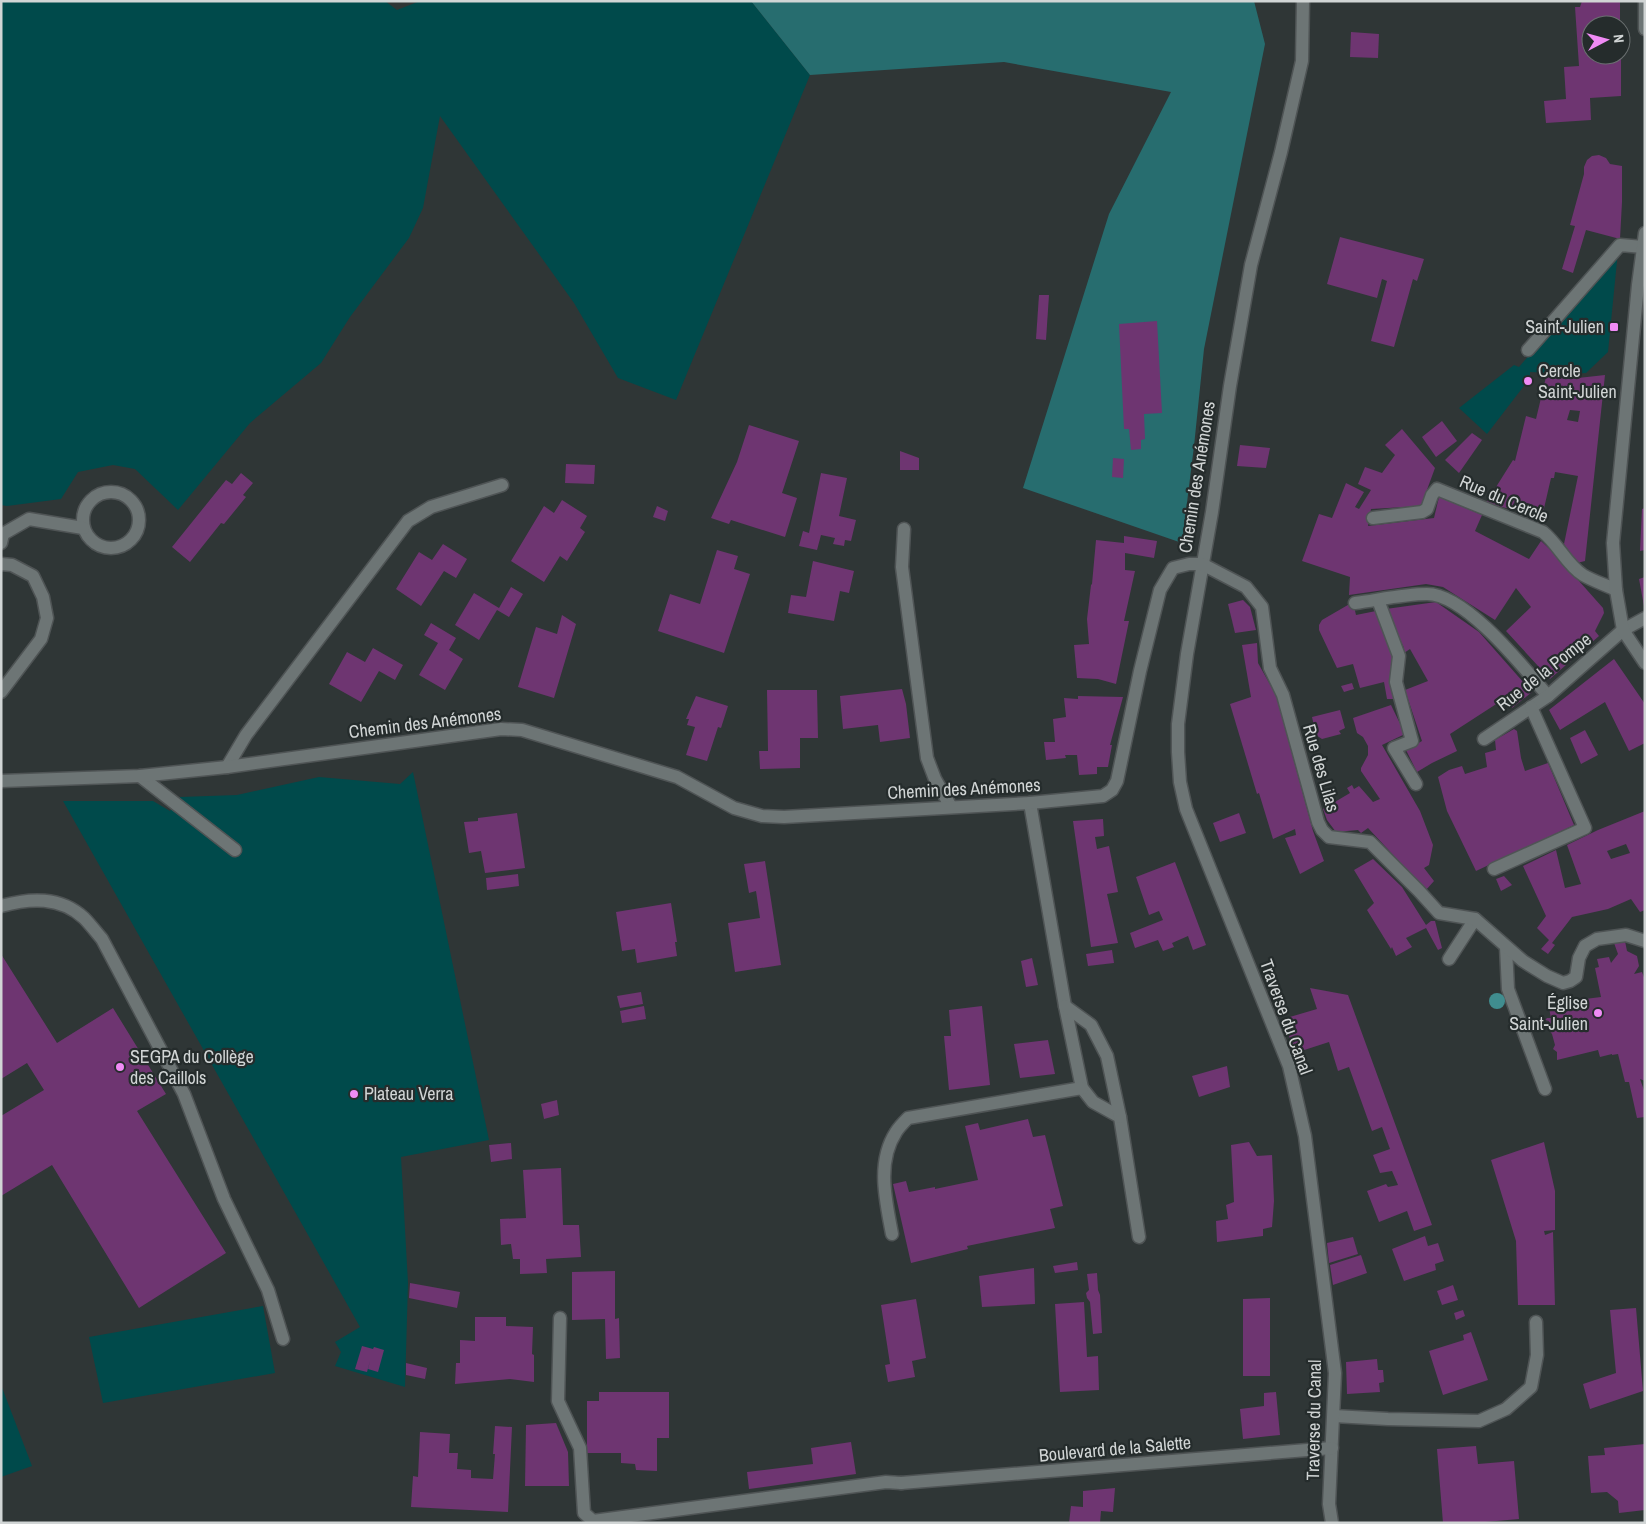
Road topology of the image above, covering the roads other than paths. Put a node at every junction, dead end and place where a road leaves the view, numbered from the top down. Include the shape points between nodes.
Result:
1 (1303, 1) edge
2 (1645, 1) edge
3 (1645, 29) edge
4 (1645, 233) edge
5 (1643, 247) junction
6 (1528, 350) dead end
7 (502, 485) dead end
8 (1373, 518) dead end
9 (83, 528) junction
10 (904, 529) dead end
11 (1, 543) edge
12 (1, 564) edge
13 (1202, 564) junction
14 (1616, 590) junction
15 (1378, 600) junction
16 (1355, 603) dead end
17 (1645, 618) edge
18 (1624, 630) junction
19 (1645, 663) edge
20 (1, 692) edge
21 (1548, 696) junction
22 (1531, 707) junction
23 (1484, 739) dead end
24 (227, 767) junction
25 (140, 776) junction
26 (1, 781) edge
27 (1416, 784) dead end
28 (1030, 803) junction
29 (951, 807) junction
30 (234, 850) dead end
31 (1494, 869) dead end
32 (1, 906) edge
33 (1475, 919) junction
34 (1645, 941) edge
35 (1506, 947) junction
36 (1449, 959) dead end
37 (1065, 1006) junction
38 (1082, 1088) junction
39 (1546, 1089) dead end
40 (1120, 1117) junction
41 (892, 1234) dead end
42 (1139, 1237) dead end
43 (560, 1318) dead end
44 (1536, 1322) dead end
45 (283, 1339) dead end
46 (1334, 1416) junction
47 (1332, 1448) junction
48 (1332, 1523) edge

1 - 13 street, Chemin des Anémones via 1302,61 1251,265
2 - 3 street
4 - 5 street
5 - 6 street via 1620,245
5 - 14 street via 1613,543
7 - 24 street via 431,507 408,522 246,735
8 - 14 street, Rue du Cercle via 1422,512 1427,509 1437,488 1543,532 1583,575
9 - 9 street via 88,538 98,546 109,549 122,547 138,530 140,518 129,498 118,492 106,492 87,505 82,516
9 - 11 street via 28,519 3,534
10 - 29 street via 902,567 927,758
12 - 20 street via 12,565 33,576 43,597 47,618 41,639
13 - 28 street, Chemin des Anémones via 1173,568 1160,590 1117,780 1112,790 1103,796
13 - 33 street, Rue des Lilas via 1246,587 1262,607 1270,668 1283,696 1322,830 1328,837 1370,842 1439,913
13 - 46 street, Traverse du Canal via 1178,724 1180,782 1186,809 1289,1066 1305,1136 1319,1239 1335,1373
14 - 18 street
15 - 16 street
15 - 21 street via 1429,594 1446,598 1489,630
15 - 27 street via 1398,656 1396,682 1412,740 1394,748
17 - 18 street, Rue de la Pompe
18 - 19 street
18 - 21 street, Rue de la Pompe
21 - 22 street, Rue de la Pompe
22 - 23 street, Rue de la Pompe
22 - 31 street via 1585,828
24 - 25 street, Chemin des Anémones
24 - 29 street, Chemin des Anémones via 501,729 522,730 677,777 734,808 762,816
25 - 26 street, Chemin des Anémones
25 - 30 street
28 - 29 street, Chemin des Anémones
28 - 37 street
32 - 45 street via 22,900 63,904 83,918 102,939 184,1094 224,1199 268,1290
33 - 35 street
33 - 36 street
34 - 35 street via 1626,935 1597,939 1585,946 1576,977 1563,983 1546,976
35 - 39 street via 1508,989
37 - 38 street
37 - 40 street via 1091,1025 1107,1056
38 - 40 street via 1093,1102
38 - 41 street via 908,1118 896,1132 887,1151 883,1186
40 - 42 street
43 - 47 street, Boulevard de la Salette via 558,1402 580,1448 584,1513 593,1521 886,1482
44 - 46 street via 1537,1354 1531,1387 1506,1409 1479,1421
46 - 47 street, Traverse du Canal
47 - 48 street, Traverse du Canal via 1329,1504

